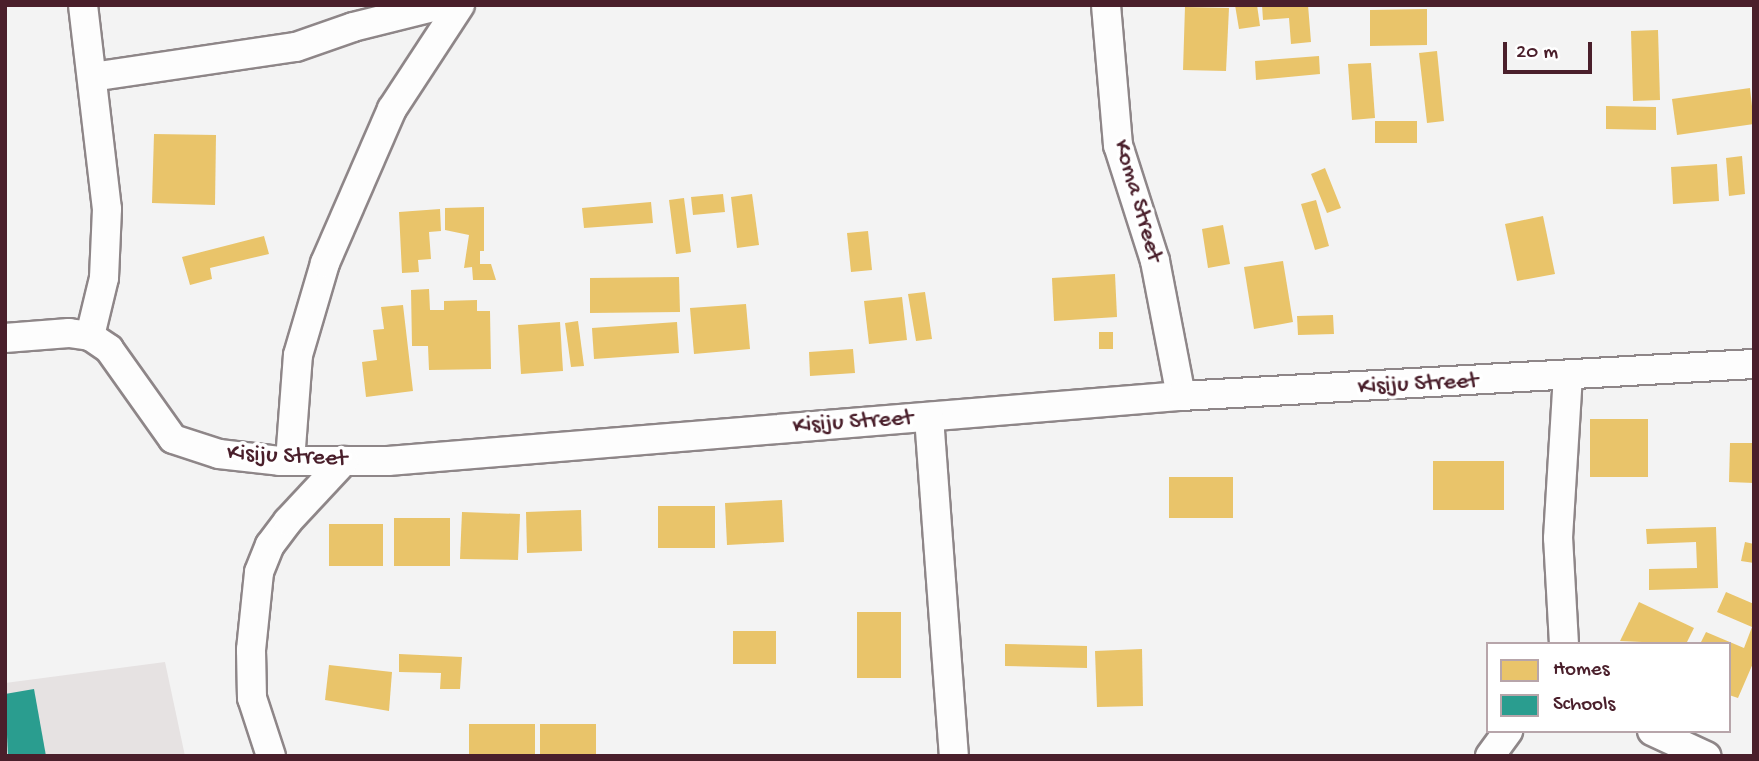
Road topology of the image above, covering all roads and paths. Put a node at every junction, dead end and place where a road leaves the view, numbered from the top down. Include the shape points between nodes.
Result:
1 (83, 5) edge
2 (441, 5) edge
3 (460, 5) edge
4 (1105, 5) edge
5 (92, 77) junction
6 (90, 336) junction
7 (5, 338) edge
8 (1754, 364) edge
9 (1568, 376) junction
10 (1181, 396) junction
11 (929, 417) junction
12 (290, 461) junction
13 (344, 461) junction
14 (1564, 642) edge
15 (1507, 733) edge
16 (1656, 733) edge
17 (271, 756) edge
18 (954, 756) edge
19 (1490, 756) edge
20 (1706, 756) edge

1 - 5 street
2 - 5 street via 353,26 296,47
3 - 12 street via 393,109 325,263 298,355
4 - 10 street, Koma Street via 1118,145 1155,261
5 - 6 street via 107,209 104,278
6 - 7 street
6 - 12 street, Kisiju Street via 109,349 173,439 219,454
8 - 9 street, Kisiju Street
9 - 10 street, Kisiju Street
9 - 14 street via 1558,538
10 - 11 street, Kisiju Street
11 - 13 street, Kisiju Street
11 - 18 street
12 - 13 street, Kisiju Street
13 - 17 street via 288,521 270,545 259,572 251,650 252,698
15 - 19 street
16 - 20 street

